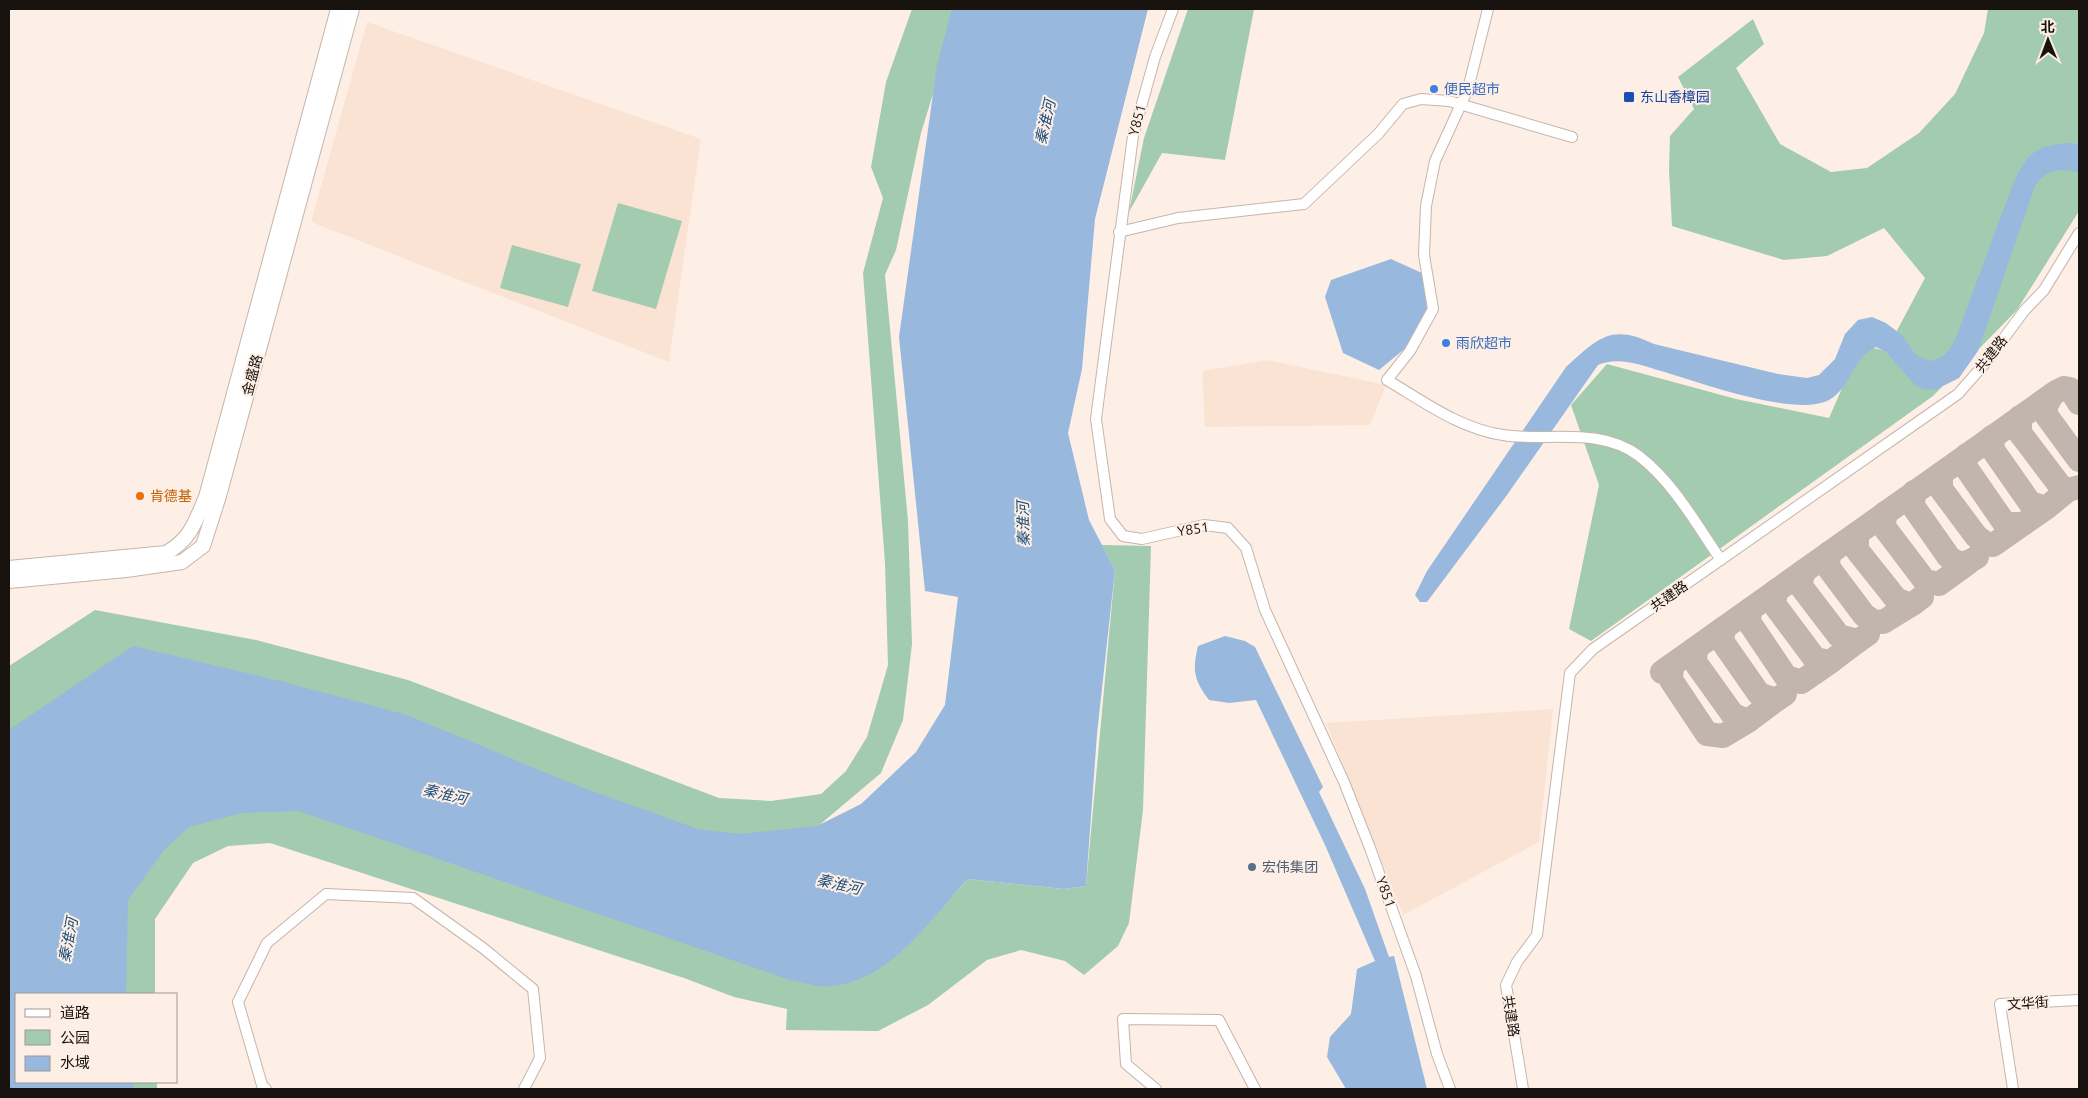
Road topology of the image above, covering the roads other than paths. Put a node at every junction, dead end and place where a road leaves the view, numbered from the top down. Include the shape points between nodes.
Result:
1 (338, 9) edge
2 (352, 9) edge
3 (1173, 9) edge
4 (1488, 9) edge
5 (1461, 104) junction
6 (1572, 137) dead end
7 (1119, 232) junction
8 (2079, 233) edge
9 (1721, 560) junction
10 (9, 568) edge
11 (9, 581) edge
12 (2079, 1000) edge
13 (266, 1089) edge
14 (524, 1089) edge
15 (1156, 1089) edge
16 (1256, 1089) edge
17 (1450, 1089) edge
18 (1523, 1089) edge
19 (2013, 1089) edge

1 - 10 street, 金盛路 via 206,497 191,532 182,545 166,554
2 - 11 street, 金盛路 via 203,546 182,562
3 - 7 street, Y851 via 1132,136
4 - 5 street via 1468,89
5 - 6 street
5 - 7 street via 1420,98 1403,104 1378,134 1304,204 1178,218
5 - 9 street via 1435,161 1426,206 1424,255 1433,309 1410,351 1387,380 1443,413 1478,429 1503,436 1587,436 1638,455 1667,482
7 - 17 street, Y851 via 1096,419 1110,519 1123,536 1142,539 1204,525 1228,528 1246,548 1265,610 1344,782 1370,848 1416,976
8 - 9 street, 共建路 via 2044,290 1958,394
9 - 18 street, 共建路 via 1593,649 1570,673 1536,935 1506,985
12 - 19 street, 文华街 via 2000,1004
13 - 14 street via 262,1085 238,1002 267,943 326,894 413,898 533,989 540,1058
15 - 16 street via 1126,1064 1123,1020 1219,1020

